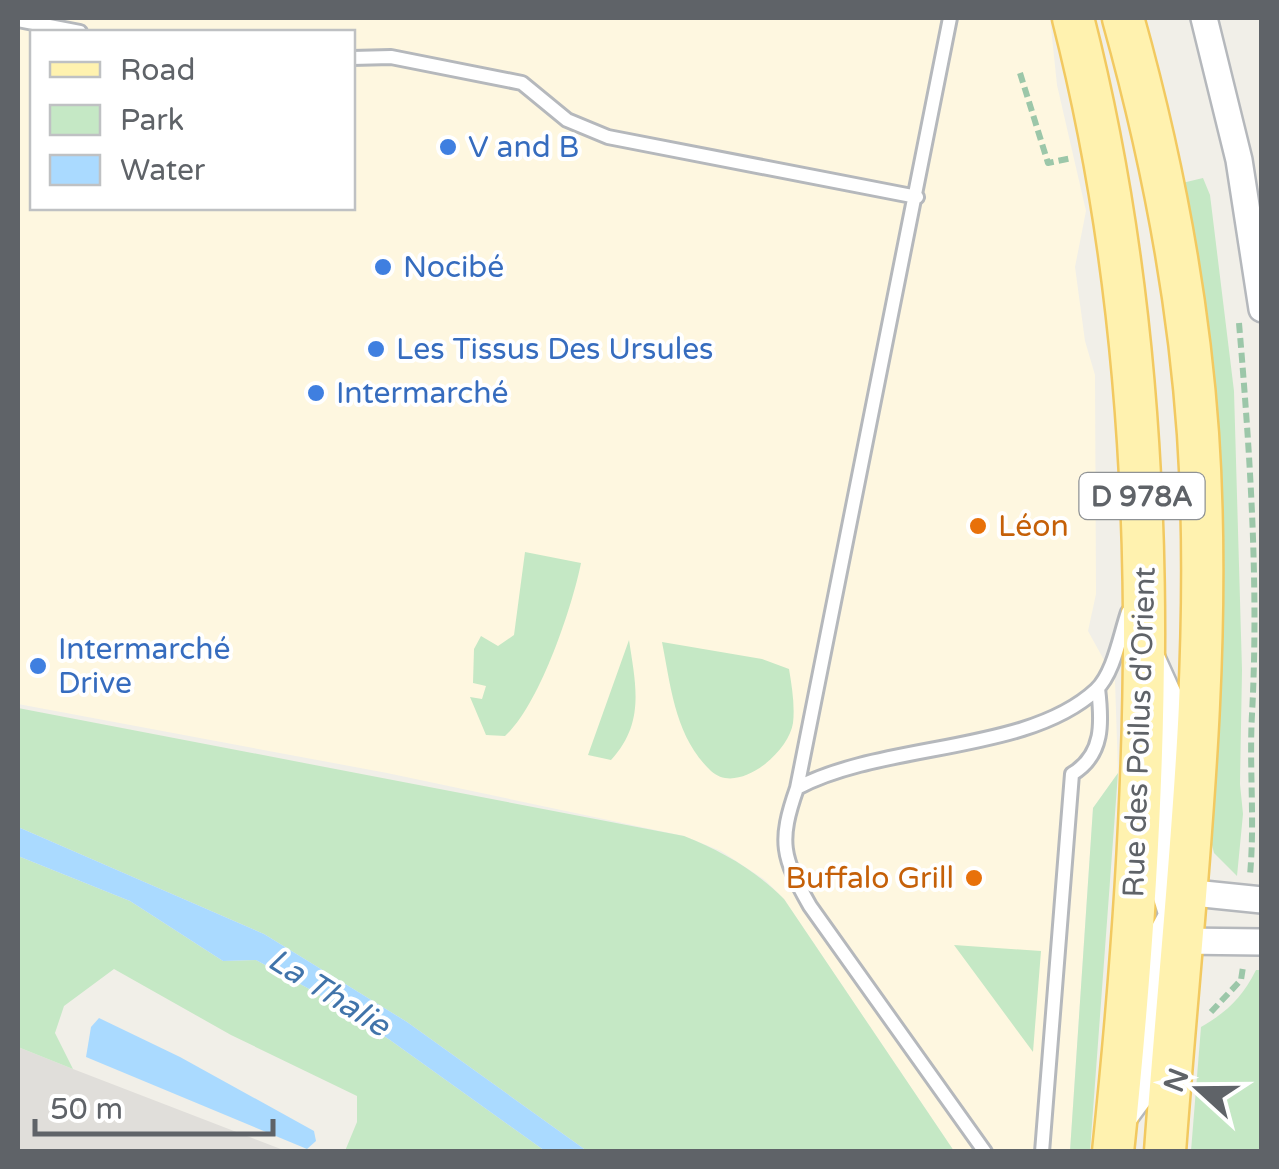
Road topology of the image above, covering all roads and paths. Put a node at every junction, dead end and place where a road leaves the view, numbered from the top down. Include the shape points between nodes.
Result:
1 (950, 18) edge
2 (1073, 18) edge
3 (1123, 18) edge
4 (1204, 18) edge
5 (18, 20) edge
6 (70, 30) edge
7 (355, 57) edge
8 (917, 197) junction
9 (1259, 268) edge
10 (1262, 310) edge
11 (1144, 566) junction
12 (1144, 642) junction
13 (1098, 688) junction
14 (797, 788) junction
15 (1262, 900) edge
16 (1179, 916) junction
17 (1262, 942) edge
18 (1114, 1141) edge
19 (985, 1152) edge
20 (1042, 1152) edge
21 (1165, 1152) edge

1 - 8 lane
2 - 11 main road, Rue des Poilus d'Orient / D 978A via 1124,275
3 - 16 main road, Rue des Poilus d'Orient / D 978A via 1165,186 1198,435 1202,623
4 - 9 street
5 - 6 lane
7 - 8 lane via 396,58 522,83 566,120 608,137
8 - 14 lane
9 - 10 street
11 - 12 main road, Rue des Poilus d'Orient / D 978A
11 - 13 lane
12 - 16 street via 1168,696 1161,879
12 - 18 main road, Rue des Poilus d'Orient / D 978A via 1143,778
13 - 14 lane via 1037,724 830,770
13 - 20 lane via 1097,749 1072,774
14 - 19 lane via 783,827 786,862 810,906
15 - 16 street
16 - 17 street
16 - 18 street via 1158,941 1146,1088
16 - 21 main road, D 978A

